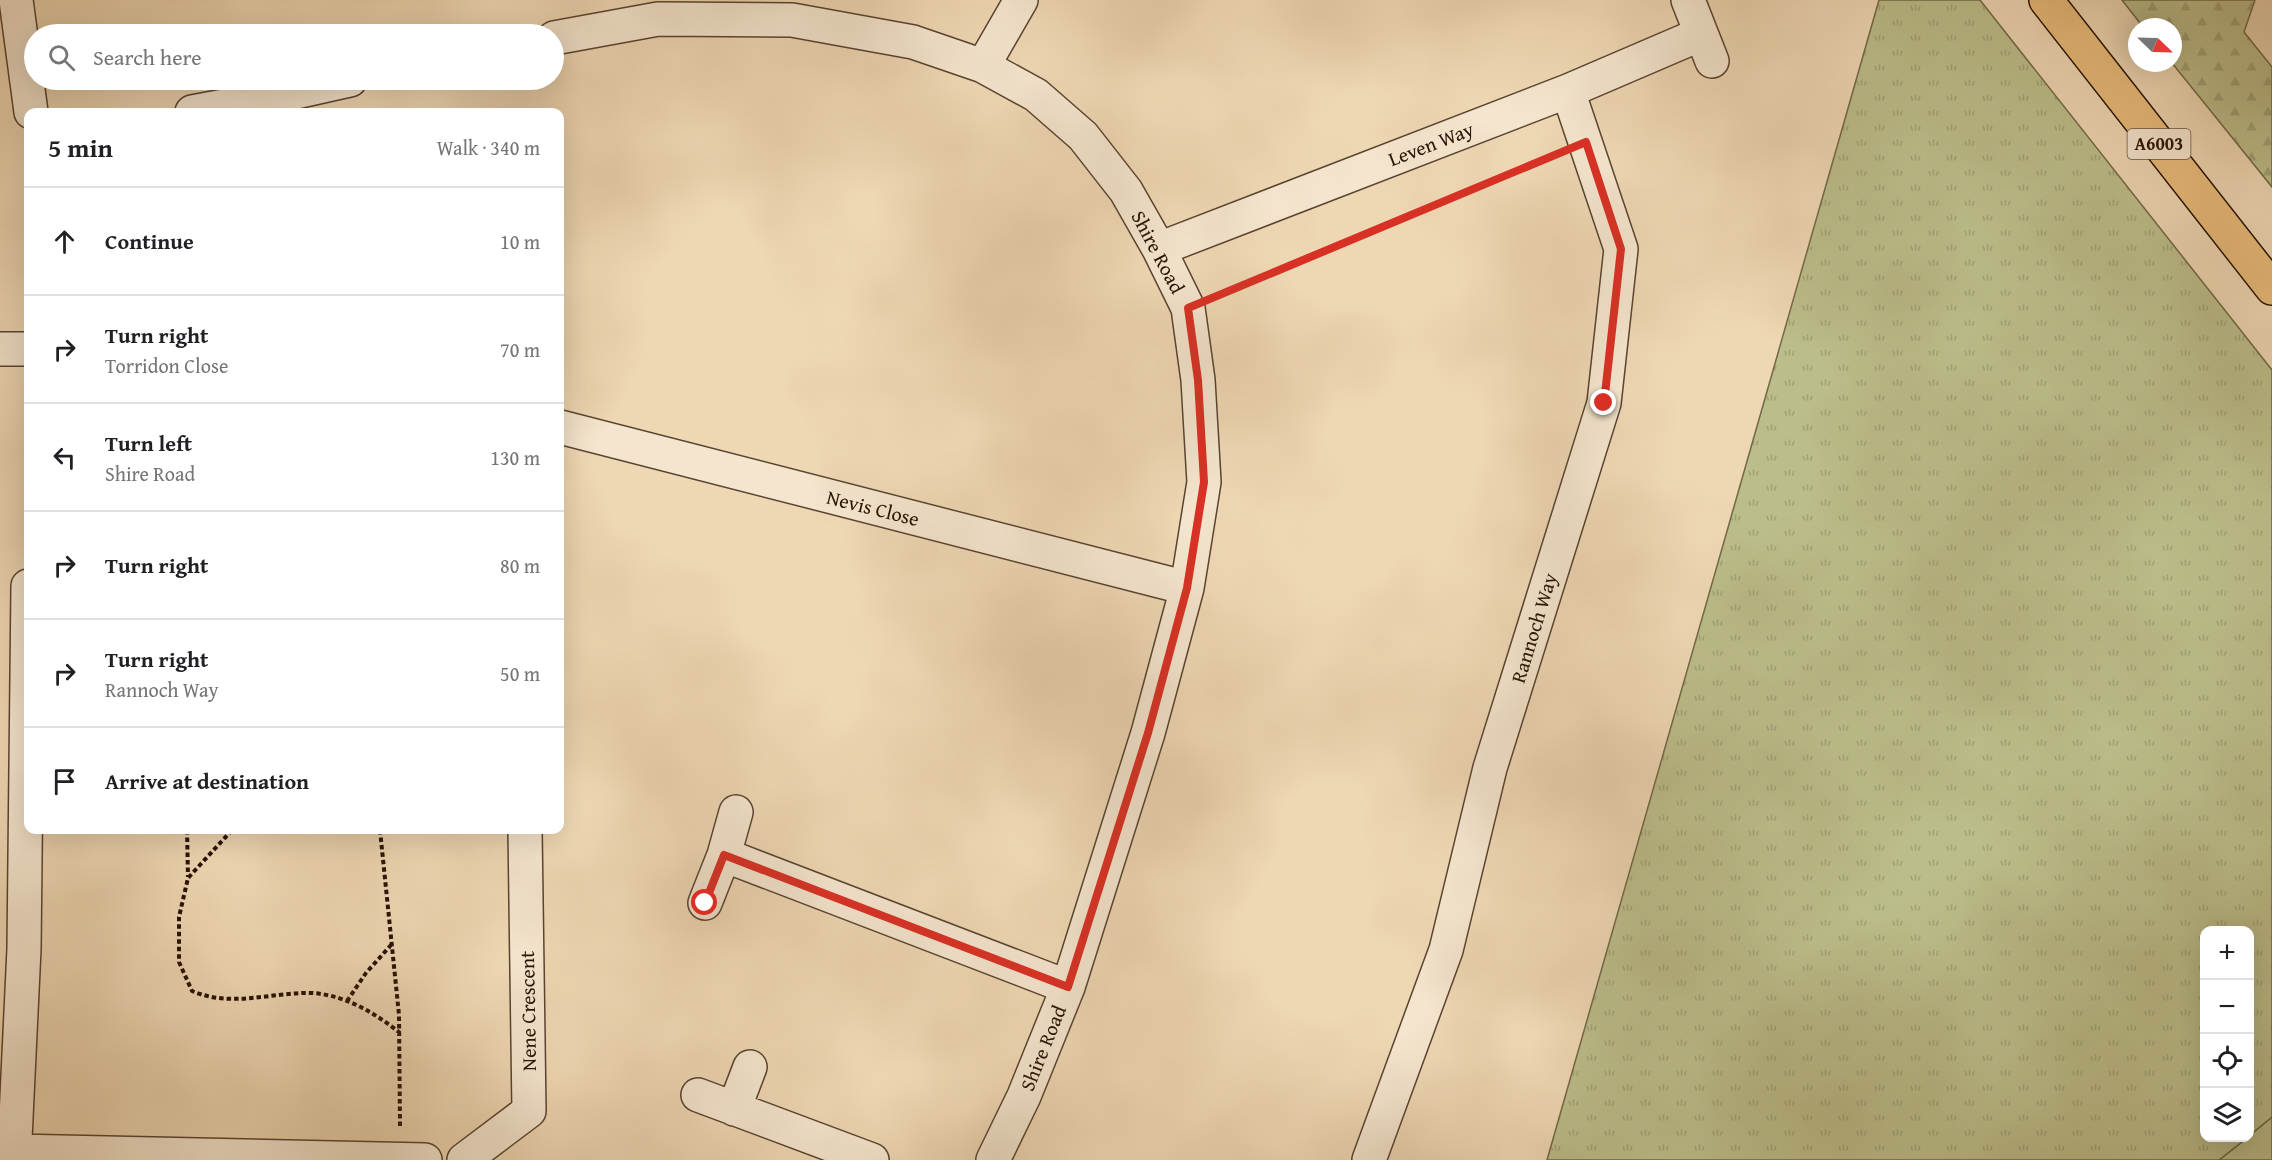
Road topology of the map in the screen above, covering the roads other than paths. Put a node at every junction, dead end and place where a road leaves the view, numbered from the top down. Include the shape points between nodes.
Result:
1 (16, 0) edge
2 (1020, 0) edge
3 (1688, 0) edge
4 (2046, 0) edge
5 (564, 36) edge
6 (24, 64) edge
7 (983, 66) junction
8 (27, 90) edge
9 (305, 90) edge
10 (1568, 91) junction
11 (30, 108) edge
12 (213, 108) edge
13 (1159, 249) junction
14 (2272, 288) edge
15 (0, 349) edge
16 (24, 349) edge
17 (564, 428) edge
18 (1187, 588) junction
19 (24, 676) edge
20 (736, 812) dead end
21 (525, 834) edge
22 (724, 855) junction
23 (705, 903) dead end
24 (12, 948) edge
25 (1068, 987) junction
26 (750, 1067) dead end
27 (698, 1095) dead end
28 (734, 1109) junction
29 (14, 1156) edge
30 (401, 1159) edge
31 (425, 1160) edge
32 (464, 1160) edge
33 (872, 1160) edge
34 (993, 1160) edge
35 (1369, 1160) edge

1 - 6 street
2 - 7 street
3 - 10 street, Leven Way via 1707,47
4 - 14 highway, A6003
5 - 7 street, Shire Road via 658,19 792,20 913,42
7 - 13 street, Shire Road via 1036,95 1083,136 1126,191
8 - 11 street
9 - 12 street
10 - 13 street, Leven Way
10 - 35 street, Rannoch Way via 1621,249 1604,403 1490,768 1446,950
13 - 18 street, Shire Road via 1188,308 1198,380 1204,482
15 - 16 street
17 - 18 street, Nevis Close
18 - 25 street, Shire Road via 1148,733
19 - 24 street
20 - 22 street
21 - 32 street, Nene Crescent via 529,1111
22 - 23 street
22 - 25 street
24 - 29 street
25 - 34 street, Shire Road
26 - 28 street
27 - 28 street
28 - 33 street
29 - 30 street
30 - 31 street

